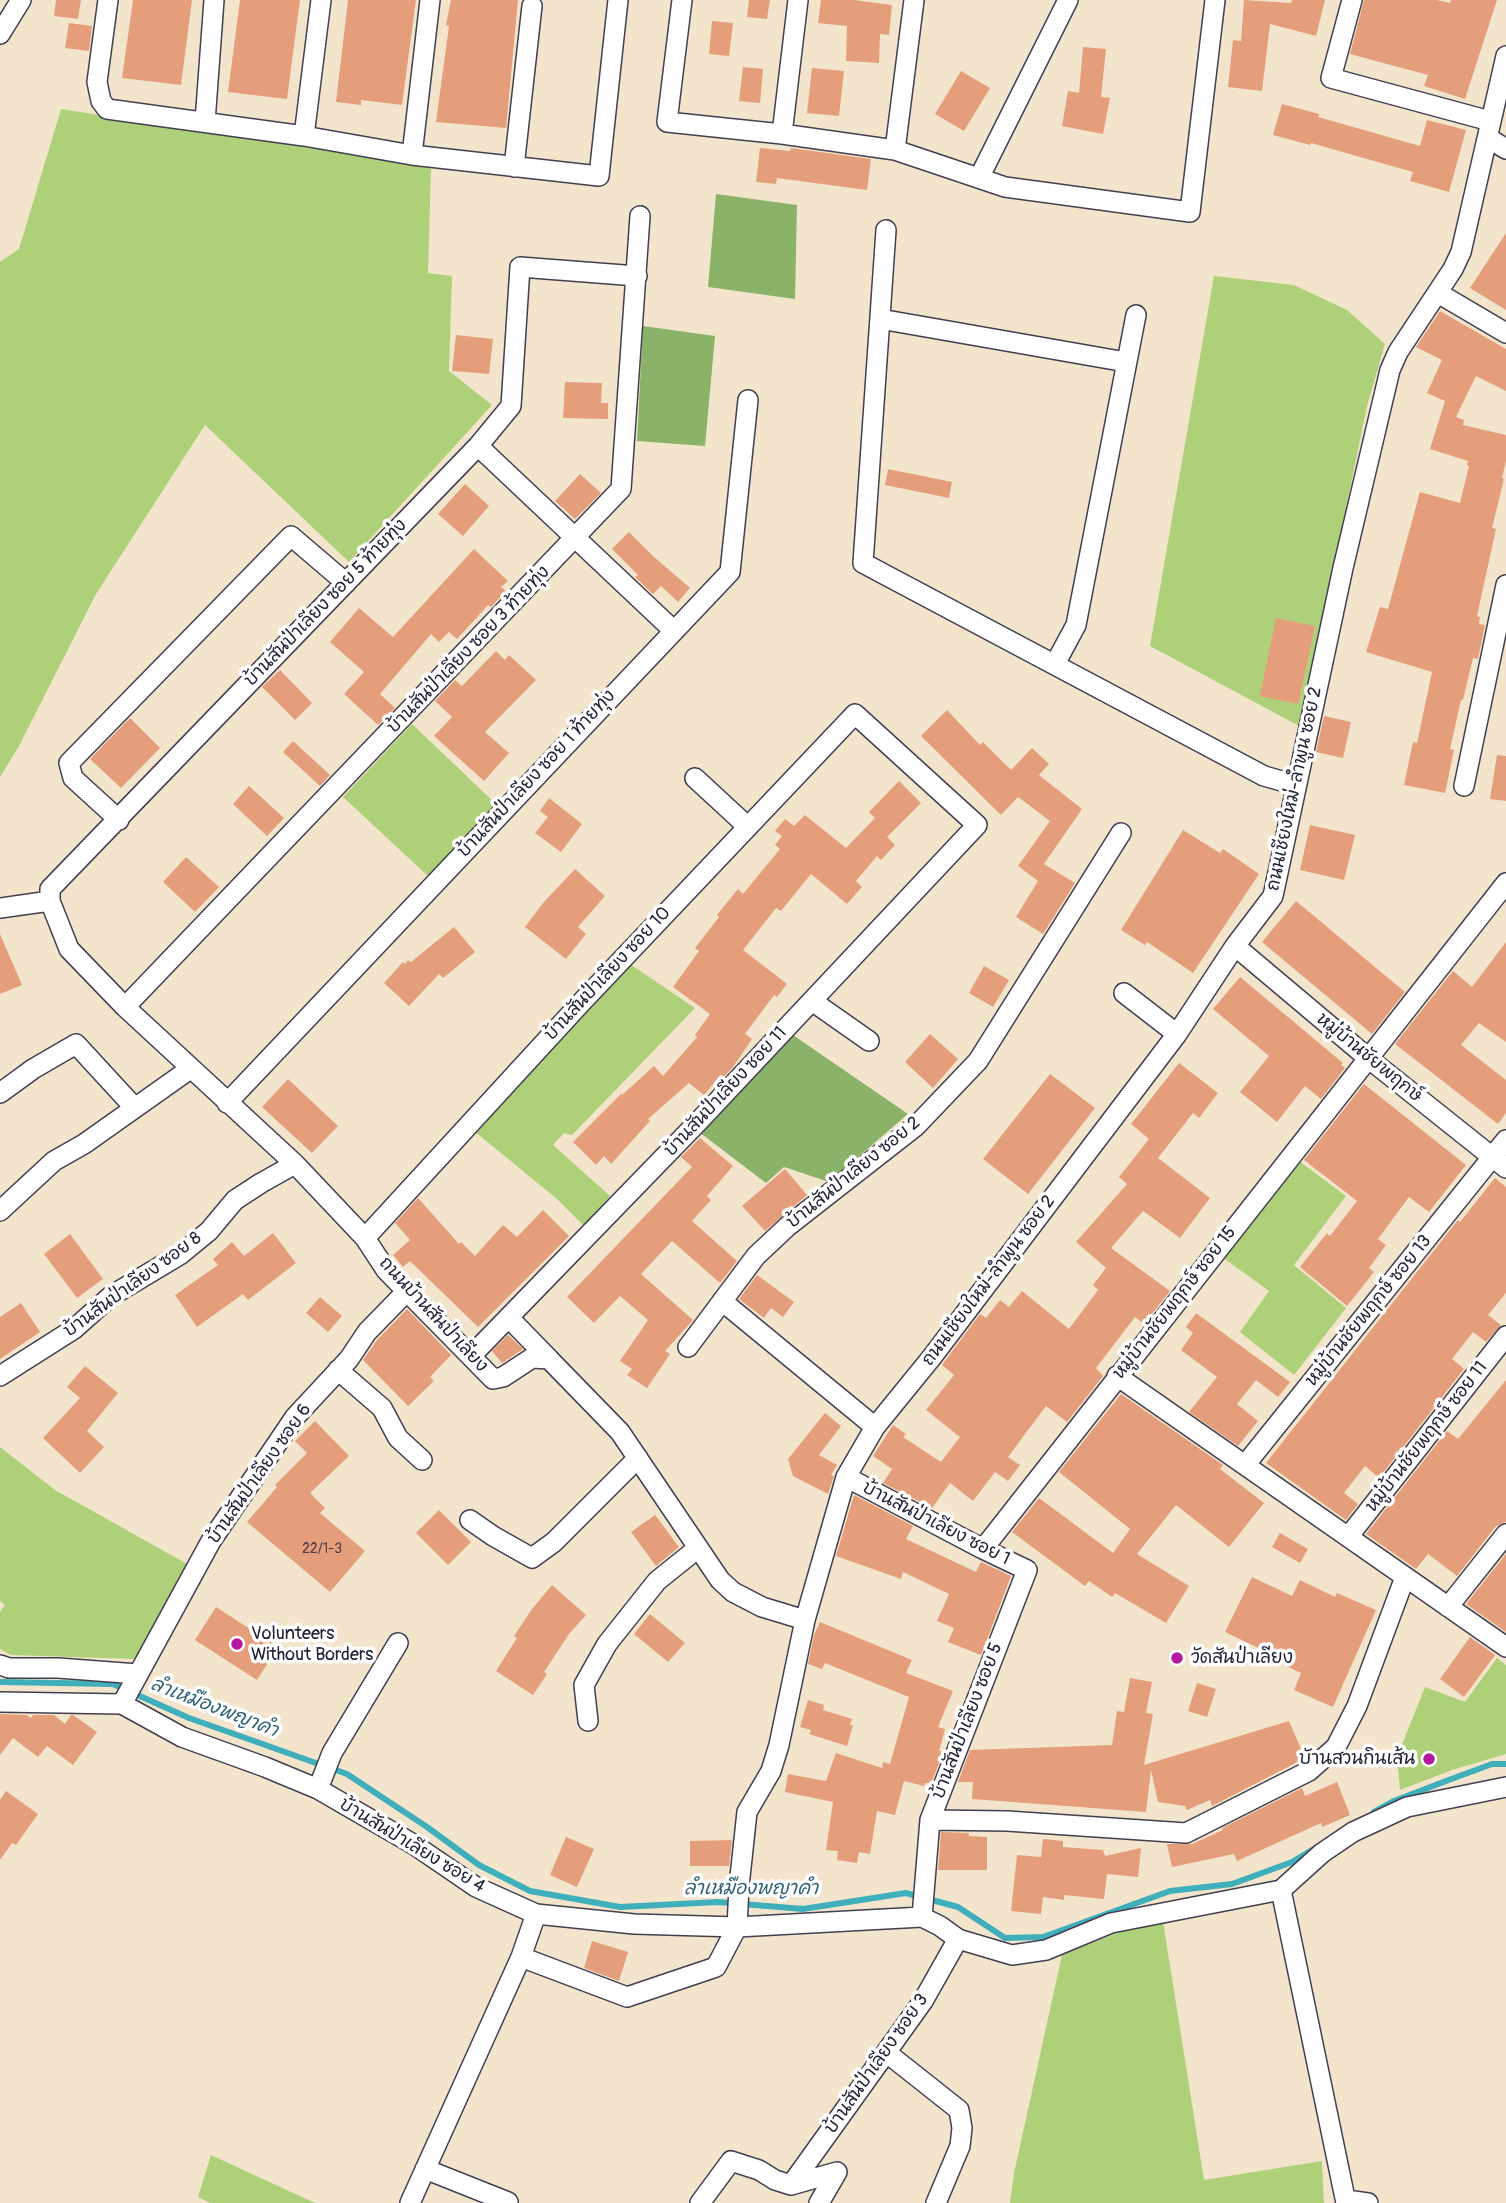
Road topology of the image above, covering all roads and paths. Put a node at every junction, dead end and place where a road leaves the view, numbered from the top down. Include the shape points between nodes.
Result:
1 (21, 0) edge
2 (108, 0) edge
3 (215, 0) edge
4 (321, 0) edge
5 (430, 0) edge
6 (618, 0) edge
7 (682, 0) edge
8 (798, 0) edge
9 (914, 0) edge
10 (1068, 0) edge
11 (1215, 0) edge
12 (1352, 0) edge
13 (532, 6) dead end
14 (0, 34) edge
15 (1506, 56) edge
16 (205, 122) junction
17 (1489, 130) junction
18 (782, 134) junction
19 (304, 136) junction
20 (1506, 149) edge
21 (895, 150) junction
22 (412, 155) junction
23 (514, 167) junction
24 (979, 178) junction
25 (640, 216) dead end
26 (886, 230) dead end
27 (637, 276) junction
28 (1438, 293) junction
29 (1136, 315) dead end
30 (880, 319) junction
31 (1506, 334) edge
32 (1126, 362) junction
33 (748, 400) dead end
34 (478, 446) junction
35 (576, 538) junction
36 (346, 583) junction
37 (1506, 585) edge
38 (673, 630) junction
39 (1055, 664) junction
40 (695, 778) dead end
41 (1296, 785) junction
42 (1464, 786) dead end
43 (119, 820) junction
44 (978, 825) joint
45 (748, 827) junction
46 (1121, 833) dead end
47 (1506, 883) edge
48 (50, 901) junction
49 (0, 908) edge
50 (1235, 946) junction
51 (1124, 993) dead end
52 (812, 1001) junction
53 (125, 1007) junction
54 (1177, 1034) junction
55 (869, 1041) dead end
56 (1368, 1058) junction
57 (190, 1069) junction
58 (0, 1093) edge
59 (227, 1103) junction
60 (134, 1107) junction
61 (1506, 1140) edge
62 (1499, 1162) edge
63 (295, 1164) junction
64 (0, 1211) edge
65 (365, 1238) junction
66 (407, 1291) junction
67 (722, 1301) junction
68 (509, 1318) junction
69 (1506, 1336) edge
70 (688, 1347) dead end
71 (471, 1356) junction
72 (549, 1359) junction
73 (338, 1370) junction
74 (0, 1376) edge
75 (1117, 1376) junction
76 (876, 1427) junction
77 (638, 1458) junction
78 (422, 1460) dead end
79 (1245, 1465) junction
80 (846, 1477) junction
81 (470, 1520) dead end
82 (1506, 1534) edge
83 (1348, 1537) junction
84 (698, 1548) junction
85 (983, 1549) junction
86 (1027, 1570) joint
87 (1405, 1577) junction
88 (1448, 1607) junction
89 (805, 1620) junction
90 (398, 1643) dead end
91 (1506, 1647) edge
92 (0, 1665) edge
93 (130, 1691) junction
94 (0, 1702) edge
95 (588, 1721) dead end
96 (320, 1782) junction
97 (1506, 1787) edge
98 (930, 1820) junction
99 (1281, 1890) junction
100 (922, 1908) junction
101 (536, 1914) junction
102 (737, 1921) junction
103 (958, 1939) junction
104 (521, 1957) junction
105 (887, 2053) junction
106 (425, 2169) junction
107 (791, 2185) junction
108 (508, 2202) edge
109 (1346, 2202) edge
110 (410, 2203) edge
111 (700, 2203) edge
112 (819, 2203) edge
113 (936, 2203) edge
114 (1368, 2203) edge

1 - 14 street
2 - 16 street via 97,82 107,109
3 - 16 street
4 - 19 street
5 - 22 street
6 - 23 street via 599,176
7 - 18 street via 667,122
8 - 18 street
9 - 21 street
10 - 24 street
11 - 24 street via 1190,212 1005,187
12 - 17 street via 1331,78
13 - 23 street
15 - 17 street, ถนนเชียงใหม่-ลำพูน ซอย 2
16 - 19 street
17 - 20 street
17 - 28 street, ถนนเชียงใหม่-ลำพูน ซอย 2 via 1461,252
18 - 21 street
19 - 22 street
21 - 24 street
22 - 23 street
25 - 27 street, บ้านสันป่าเลียง ซอย 3 ท้ายทุ่ง
26 - 30 street
27 - 34 street, บ้านสันป่าเลียง ซอย 5 ท้ายทุ่ง via 520,267 511,406
27 - 35 street, บ้านสันป่าเลียง ซอย 3 ท้ายทุ่ง via 621,489
28 - 31 street
28 - 41 street, ถนนเชียงใหม่-ลำพูน ซอย 2 via 1390,370
29 - 32 street
30 - 32 street
30 - 39 street via 863,562
32 - 39 street via 1076,625
33 - 38 street, บ้านสันป่าเลียง ซอย 1 ท้ายทุ่ง via 730,572
34 - 35 street
34 - 36 street, บ้านสันป่าเลียง ซอย 5 ท้ายทุ่ง
35 - 38 street
35 - 53 street, บ้านสันป่าเลียง ซอย 3 ท้ายทุ่ง
36 - 43 street, บ้านสันป่าเลียง ซอย 5 ท้ายทุ่ง
36 - 43 street via 292,536 69,763 73,778
37 - 42 street
38 - 59 street, บ้านสันป่าเลียง ซอย 1 ท้ายทุ่ง
39 - 41 street via 1264,776
40 - 45 street
41 - 50 street, ถนนเชียงใหม่-ลำพูน ซอย 2 via 1273,896
43 - 48 street, บ้านสันป่าเลียง ซอย 5 ท้ายทุ่ง via 50,889
44 - 45 street, บ้านสันป่าเลียง ซอย 10 via 855,714
44 - 52 street, บ้านสันป่าเลียง ซอย 11
45 - 65 street, บ้านสันป่าเลียง ซอย 10
46 - 67 street, บ้านสันป่าเลียง ซอย 2 via 978,1061 916,1126 788,1226 756,1256
47 - 56 street, หมู่บ้านชัยพฤกษ์ ซอย 15
48 - 49 street
48 - 53 street, ถนนบ้านสันป่าเลียง via 69,949
50 - 54 street, ถนนเชียงใหม่-ลำพูน ซอย 2
50 - 56 street, หมู่บ้านชัยพฤกษ์
51 - 54 street
52 - 55 street
52 - 68 street, บ้านสันป่าเลียง ซอย 11
53 - 57 street, ถนนบ้านสันป่าเลียง
54 - 76 street, ถนนเชียงใหม่-ลำพูน ซอย 2
56 - 62 street, หมู่บ้านชัยพฤกษ์
56 - 75 street, หมู่บ้านชัยพฤกษ์ ซอย 15
57 - 59 street, ถนนบ้านสันป่าเลียง
57 - 60 street
58 - 60 street via 76,1044
59 - 63 street, ถนนบ้านสันป่าเลียง
60 - 64 street via 54,1161
61 - 62 street, หมู่บ้านชัยพฤกษ์ ซอย 13
62 - 79 street, หมู่บ้านชัยพฤกษ์ ซอย 13
63 - 65 street, ถนนบ้านสันป่าเลียง
63 - 74 street, บ้านสันป่าเลียง ซอย 8 via 235,1200 209,1231 181,1254 111,1296 74,1329
65 - 66 street, ถนนบ้านสันป่าเลียง
66 - 71 street, ถนนบ้านสันป่าเลียง
66 - 73 street, บ้านสันป่าเลียง ซอย 6
67 - 70 street, บ้านสันป่าเลียง ซอย 2
67 - 76 street
68 - 71 street, บ้านสันป่าเลียง ซอย 11
68 - 72 street
69 - 83 street, หมู่บ้านชัยพฤกษ์ ซอย 11
71 - 72 street, ถนนบ้านสันป่าเลียง via 493,1379 532,1358
72 - 77 street via 620,1432
73 - 78 street via 383,1408 398,1438
73 - 93 street, บ้านสันป่าเลียง ซอย 6 via 296,1417 211,1541
75 - 79 street
75 - 85 street, หมู่บ้านชัยพฤกษ์ ซอย 15
76 - 80 street, ถนนเชียงใหม่-ลำพูน ซอย 2
77 - 81 street via 532,1558
77 - 84 street
79 - 83 street
80 - 85 street, บ้านสันป่าเลียง ซอย 1
80 - 89 street, ถนนเชียงใหม่-ลำพูน ซอย 2
82 - 88 street
83 - 87 street
84 - 89 street via 733,1592
84 - 95 street via 657,1581 607,1644 584,1685
85 - 86 street, บ้านสันป่าเลียง ซอย 1
86 - 98 street, บ้านสันป่าเลียง ซอย 5
87 - 88 street
87 - 98 street via 1357,1706 1336,1747 1308,1771 1186,1833
88 - 91 street
89 - 102 street via 779,1745 771,1771 747,1812
90 - 96 street via 332,1753
92 - 93 street via 58,1668
93 - 94 street
93 - 96 street, บ้านสันป่าเลียง ซอย 4 via 182,1737
96 - 101 street, บ้านสันป่าเลียง ซอย 4 via 476,1887
97 - 99 street via 1407,1807 1353,1832
98 - 100 street, บ้านสันป่าเลียง ซอย 5
99 - 103 street via 1111,1923 1046,1950 1012,1955
99 - 109 street
100 - 102 street, บ้านสันป่าเลียง ซอย 4
100 - 103 street
101 - 102 street, บ้านสันป่าเลียง ซอย 4 via 634,1924
101 - 104 street
102 - 104 street via 716,1967 626,1997
103 - 105 street, บ้านสันป่าเลียง ซอย 3
104 - 106 street
105 - 107 street, บ้านสันป่าเลียง ซอย 3
105 - 113 street via 959,2110 960,2146
106 - 108 street
106 - 110 street
107 - 111 street via 731,2161
107 - 112 street via 837,2172
109 - 114 street

